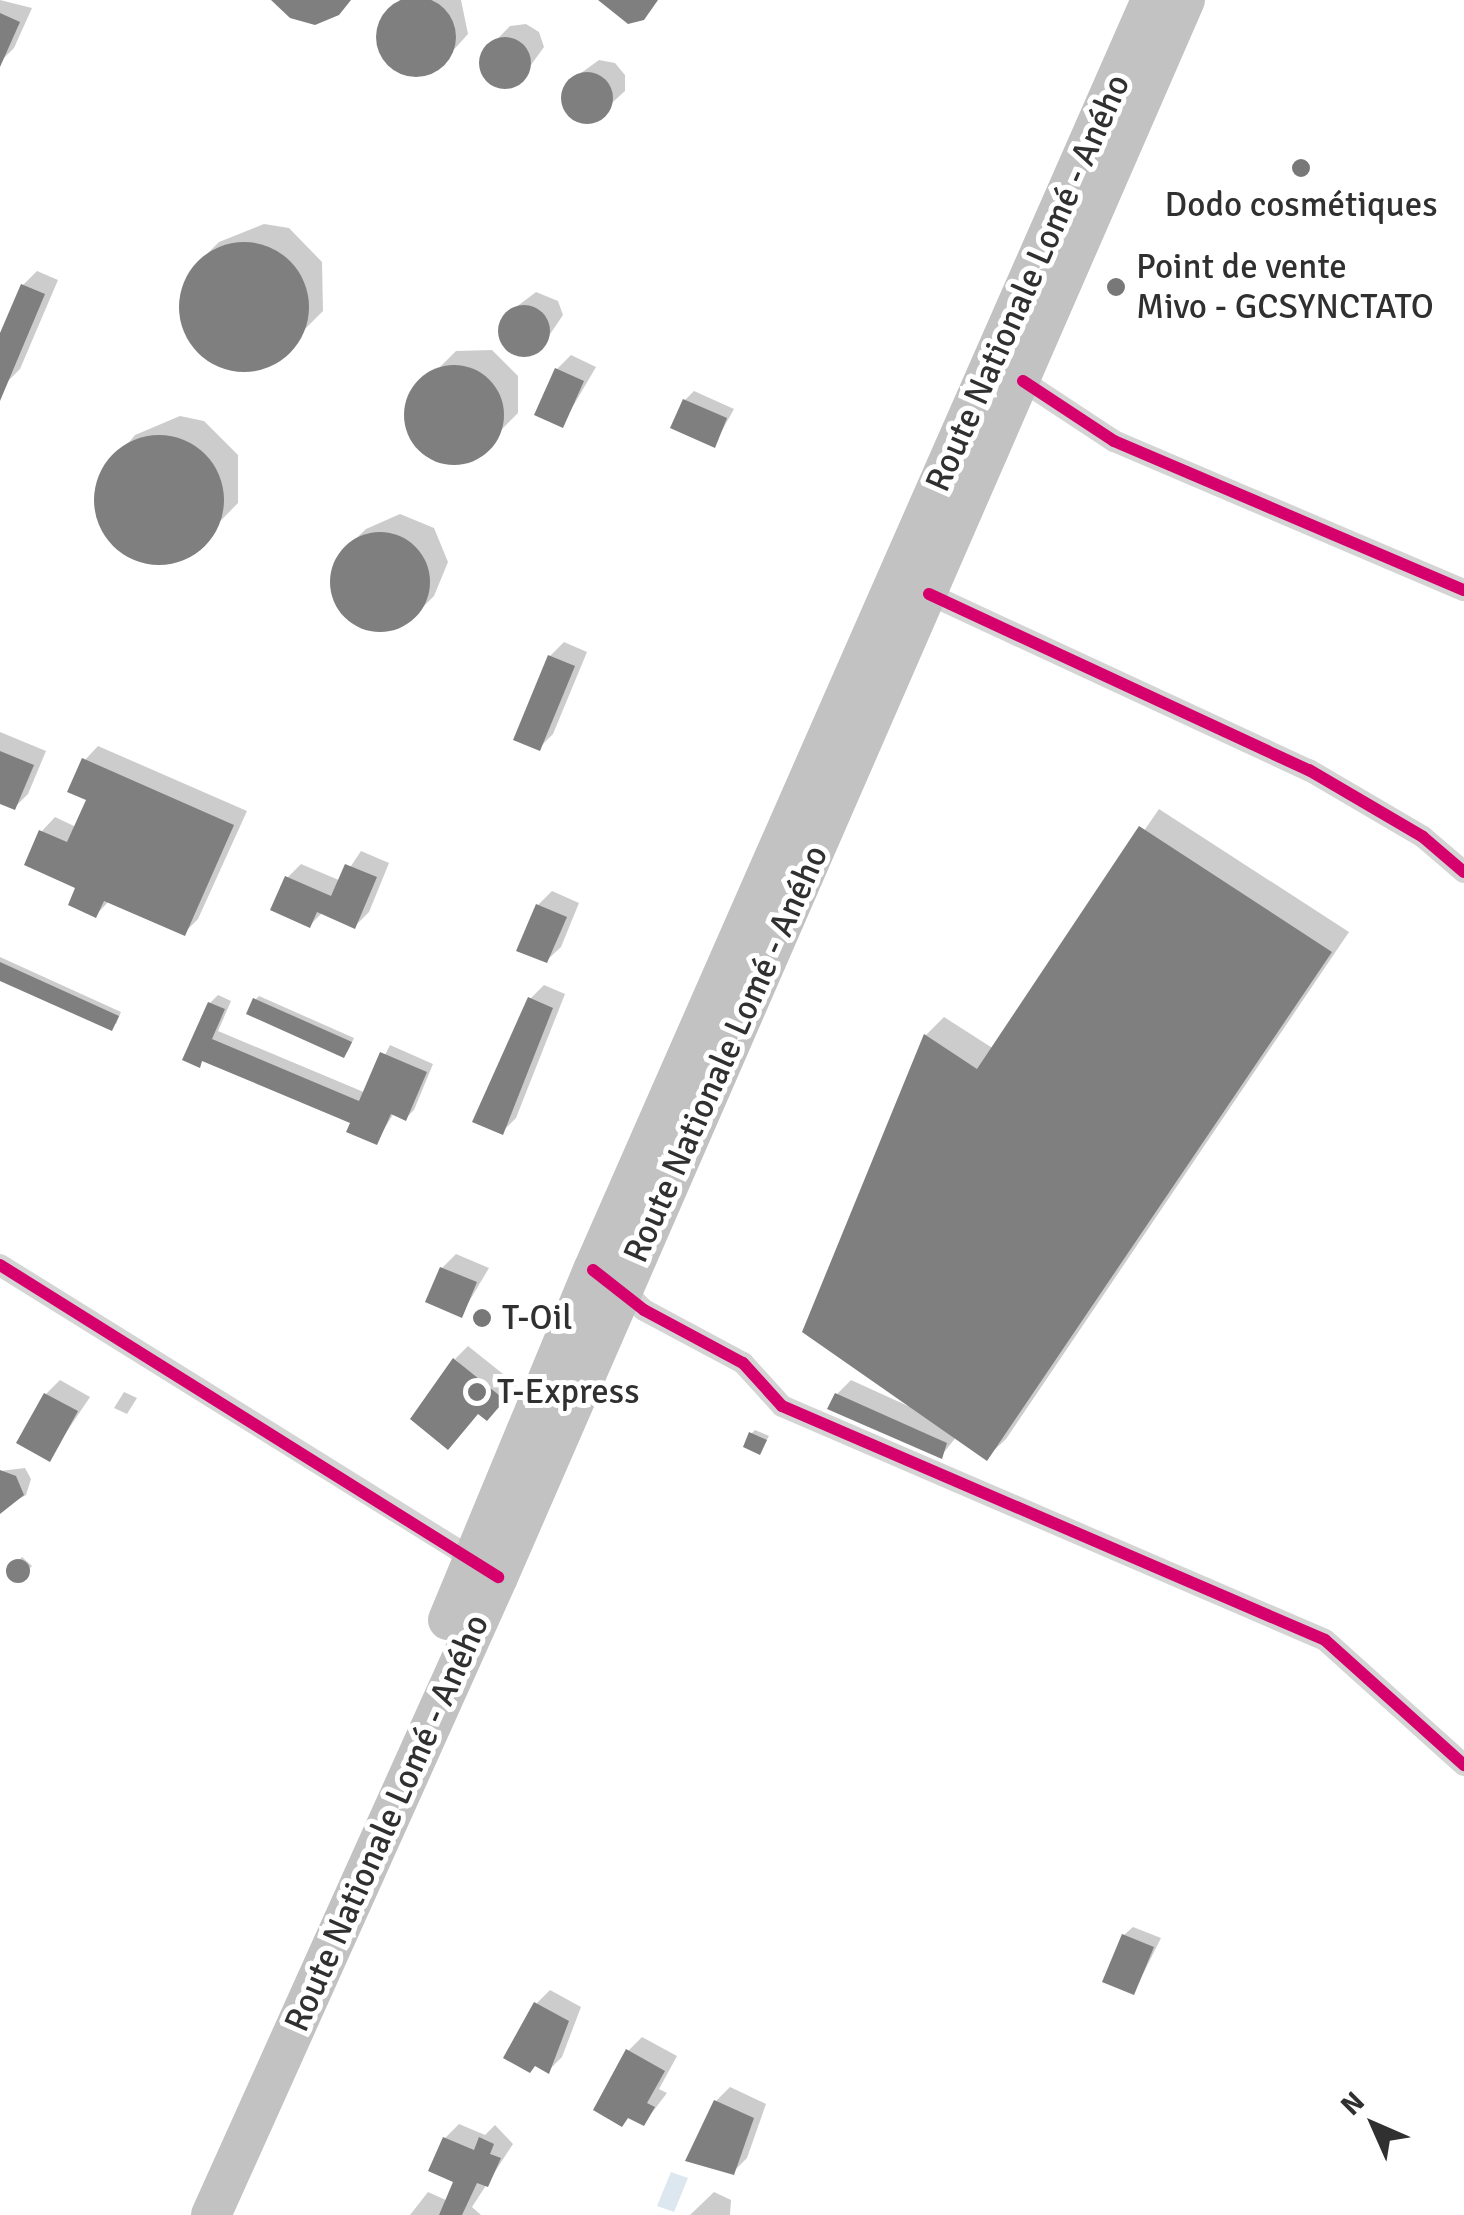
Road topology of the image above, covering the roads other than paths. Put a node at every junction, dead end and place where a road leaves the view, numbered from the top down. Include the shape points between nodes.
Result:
1 (1151, 0) edge
2 (1185, 0) edge
3 (1022, 381) junction
4 (1464, 590) edge
5 (928, 594) junction
6 (1464, 872) edge
7 (0, 1265) edge
8 (608, 1279) junction
9 (486, 1568) junction
10 (1464, 1765) edge
11 (182, 2215) edge
12 (211, 2215) edge

1 - 8 highway, Route Nationale Lomé - Aného
2 - 3 highway, Route Nationale Lomé - Aného
3 - 4 street via 1114,441
3 - 5 highway, Route Nationale Lomé - Aného
5 - 6 street via 1309,770 1423,837
5 - 8 highway, Route Nationale Lomé - Aného
7 - 9 street
8 - 9 highway, Route Nationale Lomé - Aného
8 - 10 street via 644,1310 743,1363 782,1406 1326,1640
9 - 11 highway, Route Nationale Lomé - Aného
9 - 12 highway, Route Nationale Lomé - Aného

